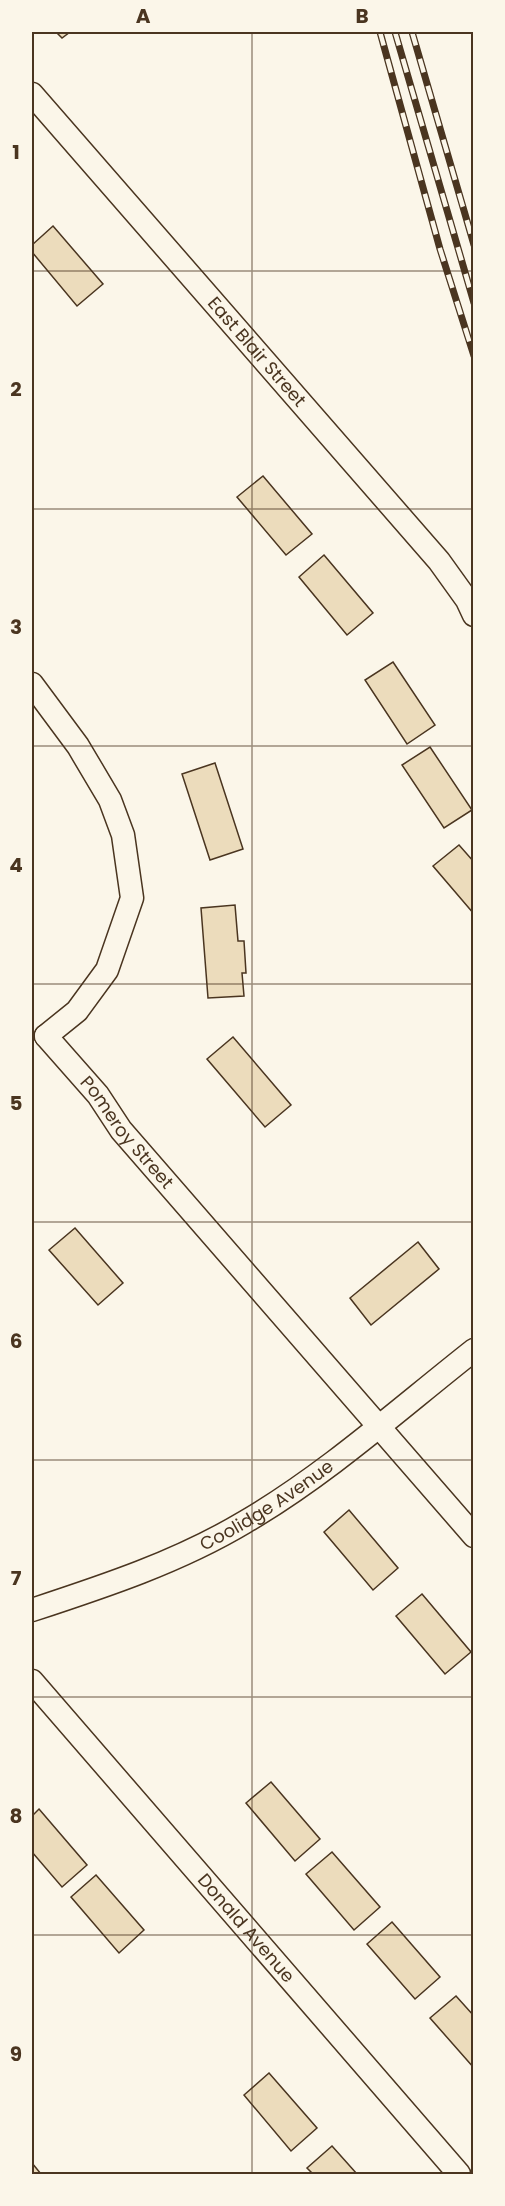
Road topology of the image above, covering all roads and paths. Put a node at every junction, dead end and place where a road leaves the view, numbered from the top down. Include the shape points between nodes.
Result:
1 (32, 94) edge
2 (474, 615) edge
3 (32, 684) edge
4 (39, 1036) edge
5 (474, 1350) edge
6 (378, 1426) junction
7 (474, 1536) edge
8 (32, 1610) edge
9 (32, 1681) edge
10 (459, 2175) edge

1 - 2 street, East Blair Street via 439,561
3 - 4 street, Pomeroy Street via 78,746 110,800 123,835 132,898 107,970 77,1011
4 - 6 street, Pomeroy Street via 98,1095 121,1130
5 - 6 street, Coolidge Avenue
6 - 7 street, Pomeroy Street
6 - 8 street, Coolidge Avenue via 286,1496 200,1547 128,1579
9 - 10 street, Donald Avenue

